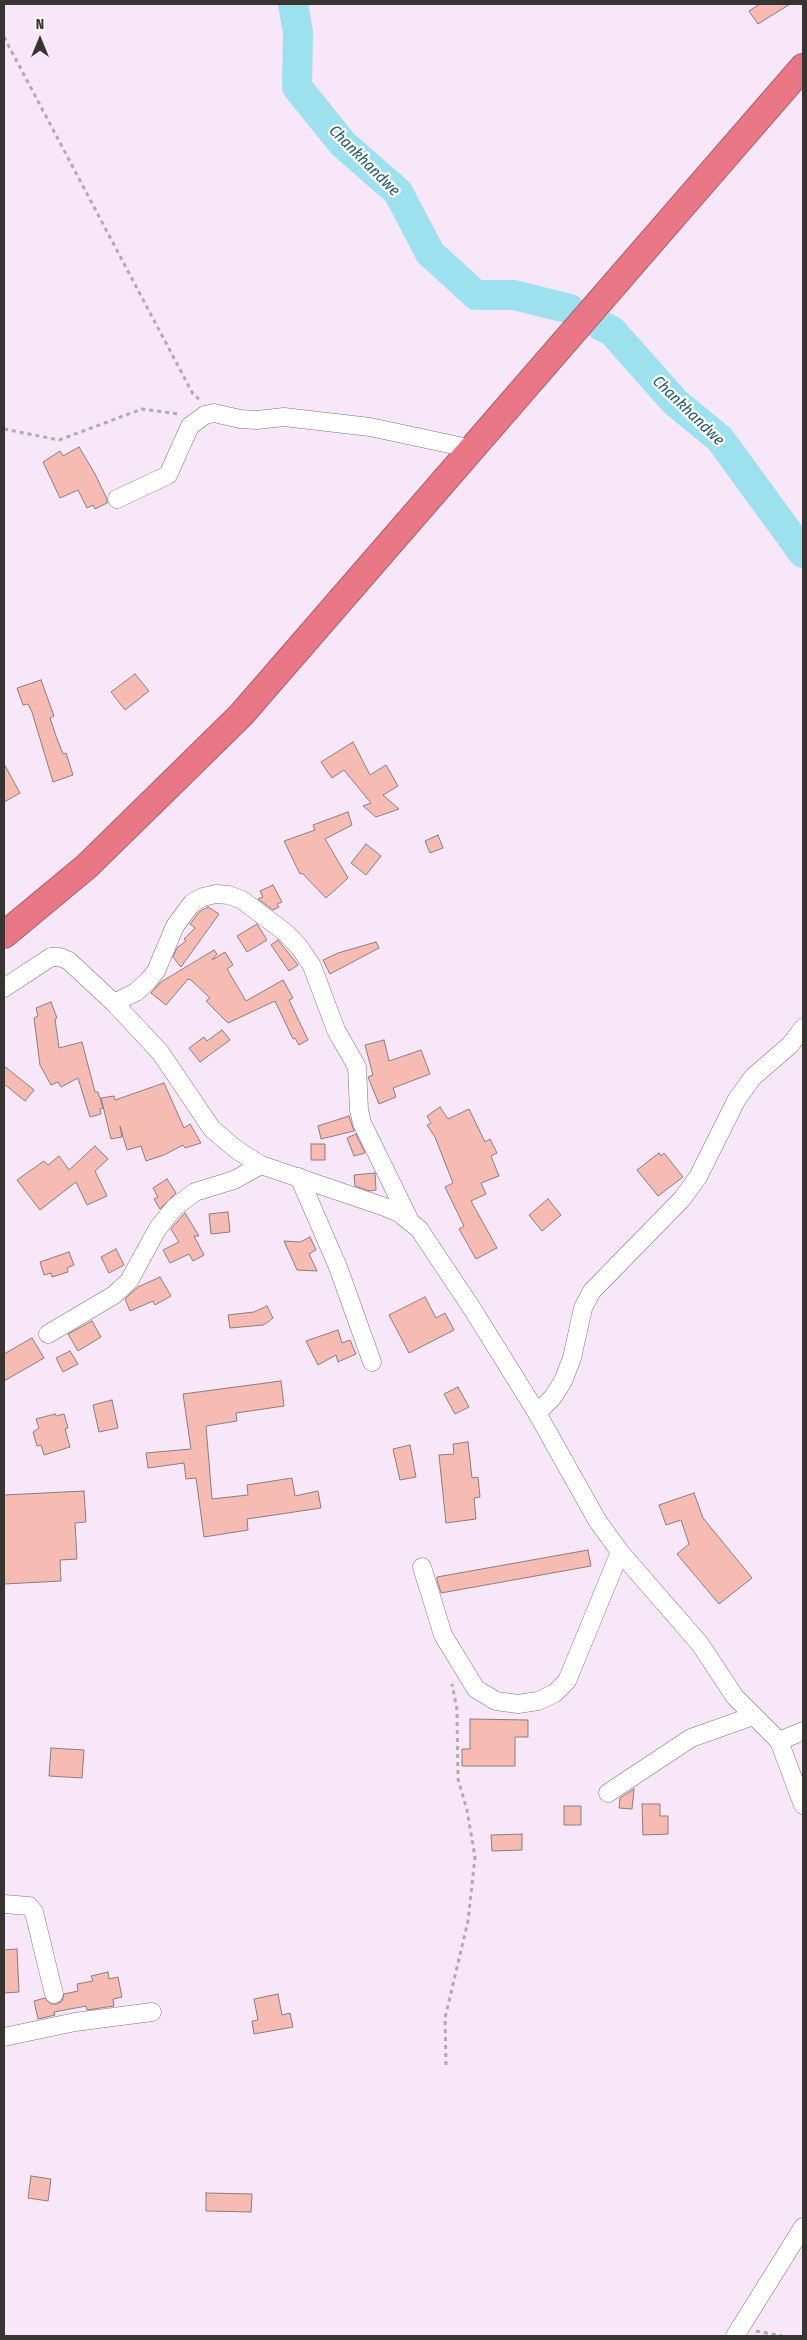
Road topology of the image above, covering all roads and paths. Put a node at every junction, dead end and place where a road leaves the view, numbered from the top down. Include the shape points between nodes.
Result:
1 (4, 37) edge
2 (803, 67) edge
3 (224, 414) junction
4 (205, 415) junction
5 (4, 429) edge
6 (473, 449) junction
7 (117, 499) dead end
8 (8, 925) edge
9 (4, 988) edge
10 (114, 1003) junction
11 (803, 1028) edge
12 (261, 1164) junction
13 (299, 1177) junction
14 (411, 1222) junction
15 (48, 1334) dead end
16 (372, 1362) dead end
17 (537, 1413) junction
18 (620, 1552) junction
19 (422, 1567) dead end
20 (451, 1682) dead end
21 (753, 1716) junction
22 (803, 1731) edge
23 (778, 1741) junction
24 (608, 1793) dead end
25 (803, 1805) edge
26 (4, 1904) edge
27 (54, 1994) dead end
28 (152, 2012) dead end
29 (4, 2037) edge
30 (446, 2065) dead end
31 (803, 2227) edge
32 (738, 2332) edge
33 (782, 2336) edge

1 - 3 path via 193,394
2 - 6 highway
3 - 4 street
3 - 6 street via 240,419 284,417 370,427
4 - 5 path via 142,410 59,440
4 - 7 street via 185,434 168,475
6 - 8 highway via 241,715 87,866
9 - 10 street via 43,961 60,958 69,961
10 - 12 street via 160,1052 212,1129 237,1150
10 - 14 street via 148,982 175,926 192,903 216,894 242,900 286,933 312,966 336,1030 357,1067 362,1124
11 - 17 street via 790,1045 754,1077 737,1099 698,1177 682,1199 592,1291 583,1308 572,1358 563,1380 553,1397
12 - 13 street
12 - 15 street via 234,1180 195,1192 175,1207 158,1228 128,1281 114,1295
13 - 14 street via 385,1207
13 - 16 street via 338,1266
14 - 17 street via 428,1238
17 - 18 street via 584,1501
18 - 19 street via 567,1681 555,1693 538,1701 518,1704 496,1701 476,1688 443,1635
18 - 21 street via 700,1644 735,1698
20 - 30 path via 457,1710 458,1779 475,1857 468,1921 445,2018
21 - 23 street
21 - 24 street via 679,1745
22 - 23 street
23 - 25 street
26 - 27 street via 29,1906 34,1912
28 - 29 street via 75,2022
31 - 32 street
32 - 33 path

